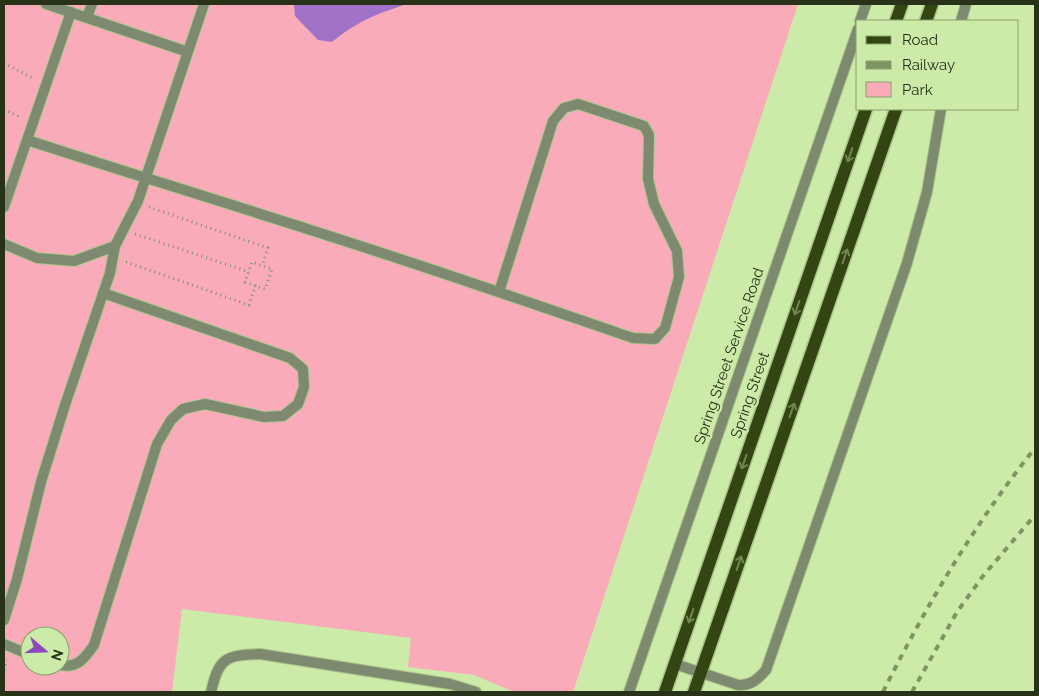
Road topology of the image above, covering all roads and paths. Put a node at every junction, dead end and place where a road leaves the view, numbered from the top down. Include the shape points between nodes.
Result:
1 (46, 4) edge
2 (92, 4) edge
3 (204, 4) edge
4 (866, 4) edge
5 (902, 4) edge
6 (932, 4) edge
7 (966, 4) edge
8 (71, 12) junction
9 (87, 17) junction
10 (860, 20) edge
11 (896, 20) edge
12 (926, 20) edge
13 (961, 20) edge
14 (856, 35) edge
15 (188, 52) junction
16 (4, 63) edge
17 (46, 85) junction
18 (866, 110) edge
19 (896, 110) edge
20 (942, 110) edge
21 (27, 140) junction
22 (145, 179) junction
23 (137, 203) junction
24 (4, 207) edge
25 (123, 230) junction
26 (4, 244) edge
27 (115, 246) junction
28 (114, 258) junction
29 (262, 266) junction
30 (248, 272) junction
31 (255, 286) junction
32 (499, 292) junction
33 (103, 294) junction
34 (4, 620) edge
35 (4, 644) edge
36 (20, 651) edge
37 (675, 664) junction
38 (70, 666) edge
39 (701, 673) junction
40 (211, 692) edge
41 (476, 692) edge
42 (629, 692) edge
43 (665, 692) edge
44 (694, 692) edge

1 - 8 street
2 - 9 street
3 - 15 street
4 - 10 street
5 - 11 main road
6 - 12 main road
7 - 13 street
8 - 9 street
8 - 17 street
9 - 15 street
14 - 42 street, Spring Street Service Road
15 - 22 street
16 - 17 path
17 - 21 street
18 -> 37 main road, Spring Street
39 -> 19 main road
20 - 39 street via 926,192 907,262 766,670 748,686
21 - 22 street
21 - 24 street
22 - 23 street
22 - 32 street
23 - 25 street
23 - 29 path via 268,248
25 - 27 street
25 - 30 path
26 - 27 street via 37,258 74,261
27 - 28 street
28 - 31 path via 249,304
28 - 33 street
29 - 30 path via 252,262
29 - 31 path via 272,269 265,289
30 - 31 path via 245,282
32 - 32 street via 633,338 655,339 665,328 679,277 677,251 654,204 648,179 649,135 644,126 578,104 564,108 553,121
33 - 34 street via 64,405
33 - 38 street via 290,358 303,369 304,387 298,404 283,416 264,417 205,404 183,409 170,420 157,444 94,646 83,661
35 - 36 street
37 - 39 street
37 - 43 main road, Spring Street
39 - 44 main road
40 - 41 street via 220,666 228,658 260,654 441,682

